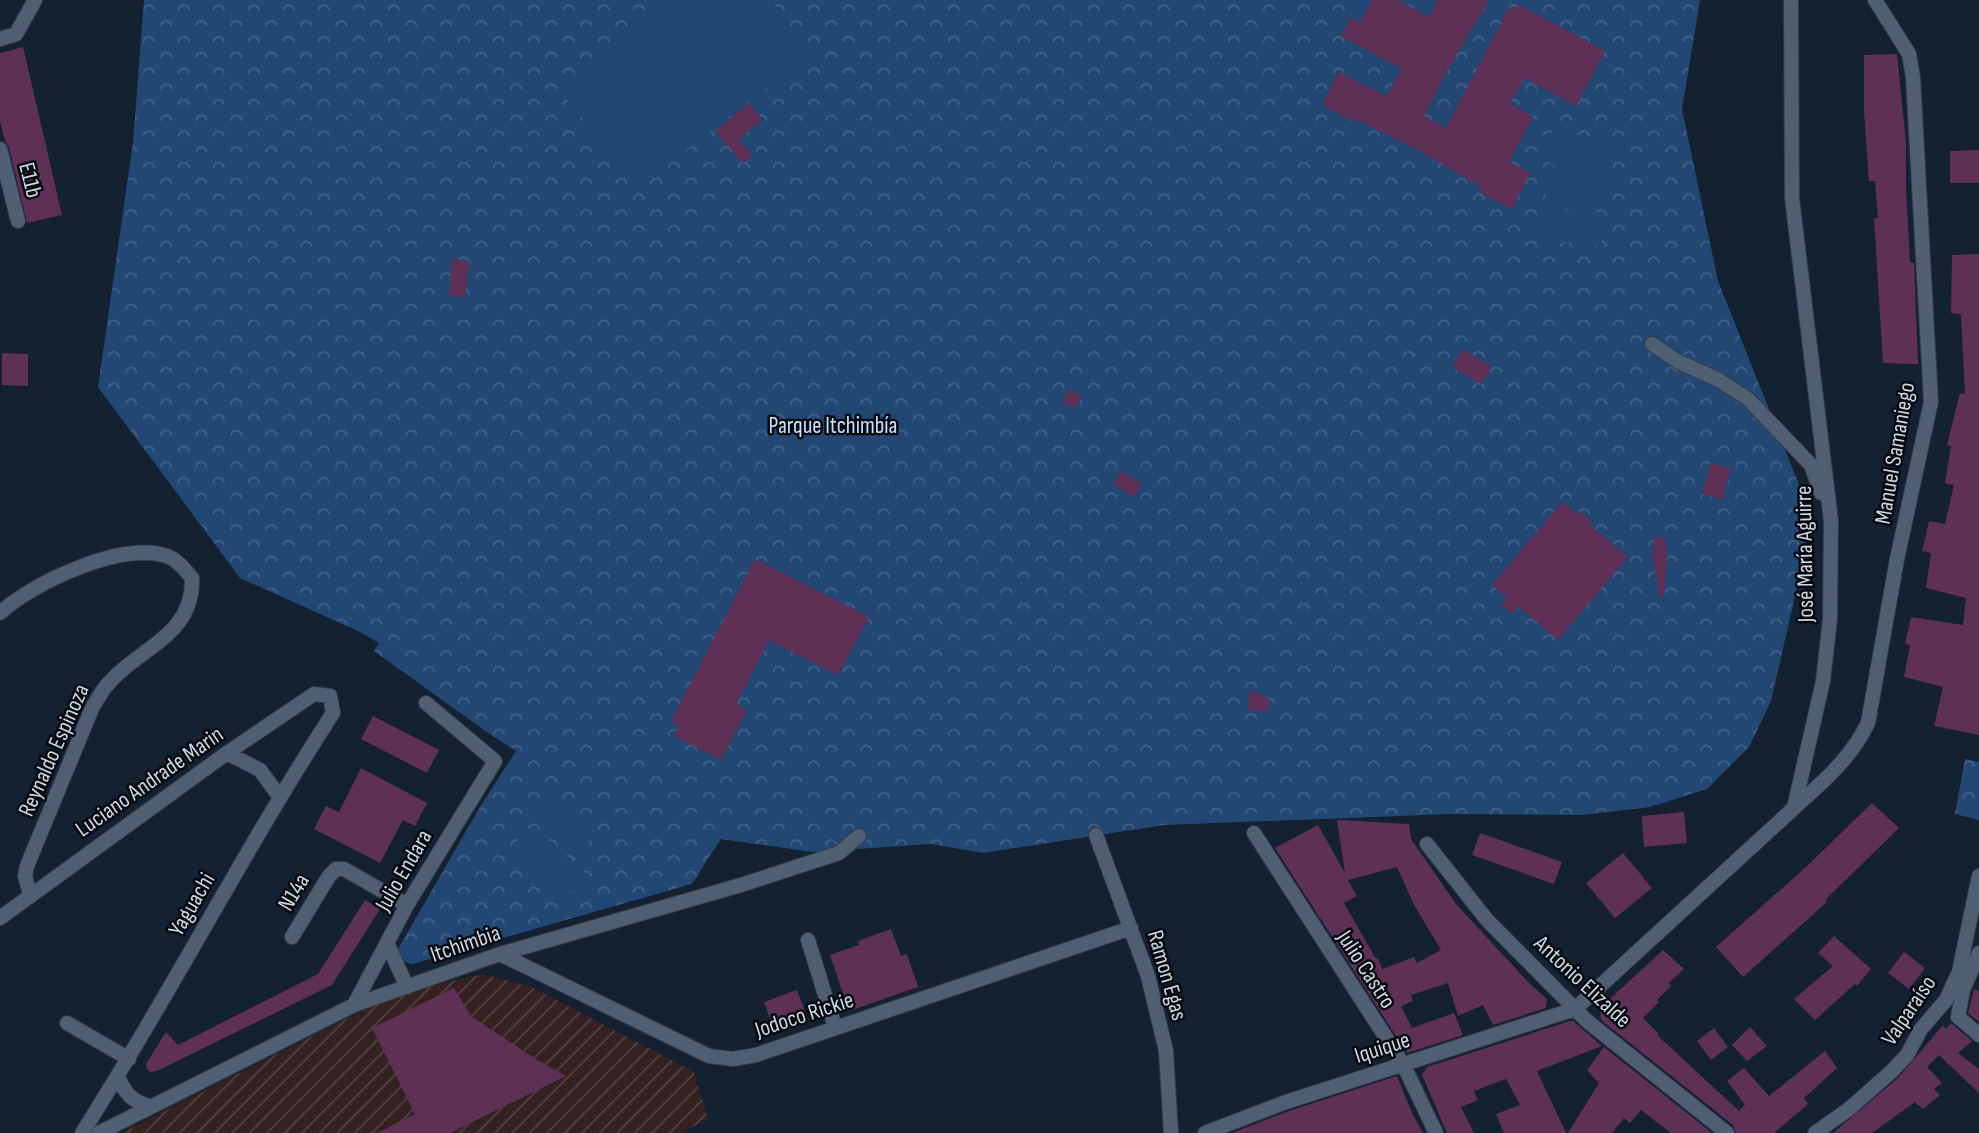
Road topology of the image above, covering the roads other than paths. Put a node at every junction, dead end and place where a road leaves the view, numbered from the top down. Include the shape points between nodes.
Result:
1 (35, 0) edge
2 (1791, 0) edge
3 (1875, 0) edge
4 (0, 39) edge
5 (0, 149) edge
6 (18, 220) dead end
7 (1652, 344) dead end
8 (1831, 521) junction
9 (0, 613) edge
10 (330, 696) joint
11 (426, 703) dead end
12 (228, 753) junction
13 (279, 796) junction
14 (1794, 807) junction
15 (1254, 833) dead end
16 (1096, 835) dead end
17 (859, 836) dead end
18 (1427, 844) dead end
19 (1979, 876) edge
20 (30, 894) junction
21 (407, 905) junction
22 (0, 918) edge
23 (1131, 928) junction
24 (292, 937) dead end
25 (808, 940) dead end
26 (388, 945) junction
27 (1979, 953) edge
28 (500, 954) junction
29 (407, 987) junction
30 (354, 1005) junction
31 (1576, 1009) junction
32 (66, 1023) dead end
33 (835, 1027) junction
34 (1979, 1035) edge
35 (130, 1059) junction
36 (1403, 1064) junction
37 (118, 1077) junction
38 (151, 1107) junction
39 (82, 1133) edge
40 (99, 1133) edge
41 (1171, 1133) edge
42 (1205, 1133) edge
43 (1436, 1133) edge
44 (1727, 1133) edge
45 (1815, 1133) edge

1 - 4 street via 16,34
2 - 8 street, José María Aguirre via 1792,198
3 - 14 street, Manuel Samaniego via 1909,54 1913,77 1931,402 1868,723 1846,759
5 - 6 street, E11b
7 - 8 street via 1748,399 1811,465
8 - 14 street, José María Aguirre via 1830,619 1823,681
9 - 20 street, Reynaldo Espinoza via 36,586 82,565 118,556 168,556 192,578 183,618 108,683 93,706 27,866
10 - 12 street, Luciano Andrade Marin via 314,694
10 - 13 street, Yaguachi via 333,713
11 - 21 street, Julio Endara via 495,761
12 - 13 street via 260,771
12 - 20 street, Luciano Andrade Marin
13 - 35 street, Yaguachi
14 - 31 street
15 - 36 street, Julio Castro
16 - 23 street, Ramon Egas
17 - 28 street, Itchimbia via 839,853
18 - 31 street, Antonio Elizalde via 1487,920
19 - 45 street, Valparaíso via 1959,972 1946,1000 1892,1071
20 - 22 street, Luciano Andrade Marin
21 - 24 street, N14a via 344,869 336,869
21 - 26 street, Julio Endara
23 - 33 street, Jodoco Rickie
23 - 41 street, Ramon Egas via 1166,1051
25 - 33 street
26 - 29 street
26 - 30 street, Julio Endara
27 - 34 street, Valparaíso via 1958,1017
28 - 29 street, Itchimbia
28 - 33 street, Jodoco Rickie via 709,1056 733,1059 756,1055
29 - 30 street, Itchimbia
30 - 38 street, Itchimbia
31 - 36 street, Iquique
31 - 44 street, Antonio Elizalde
32 - 35 street
35 - 37 street, Yaguachi
36 - 42 street, Iquique
36 - 43 street, Julio Castro
37 - 38 street via 127,1096
37 - 39 street, Yaguachi
38 - 40 street, Itchimbia

